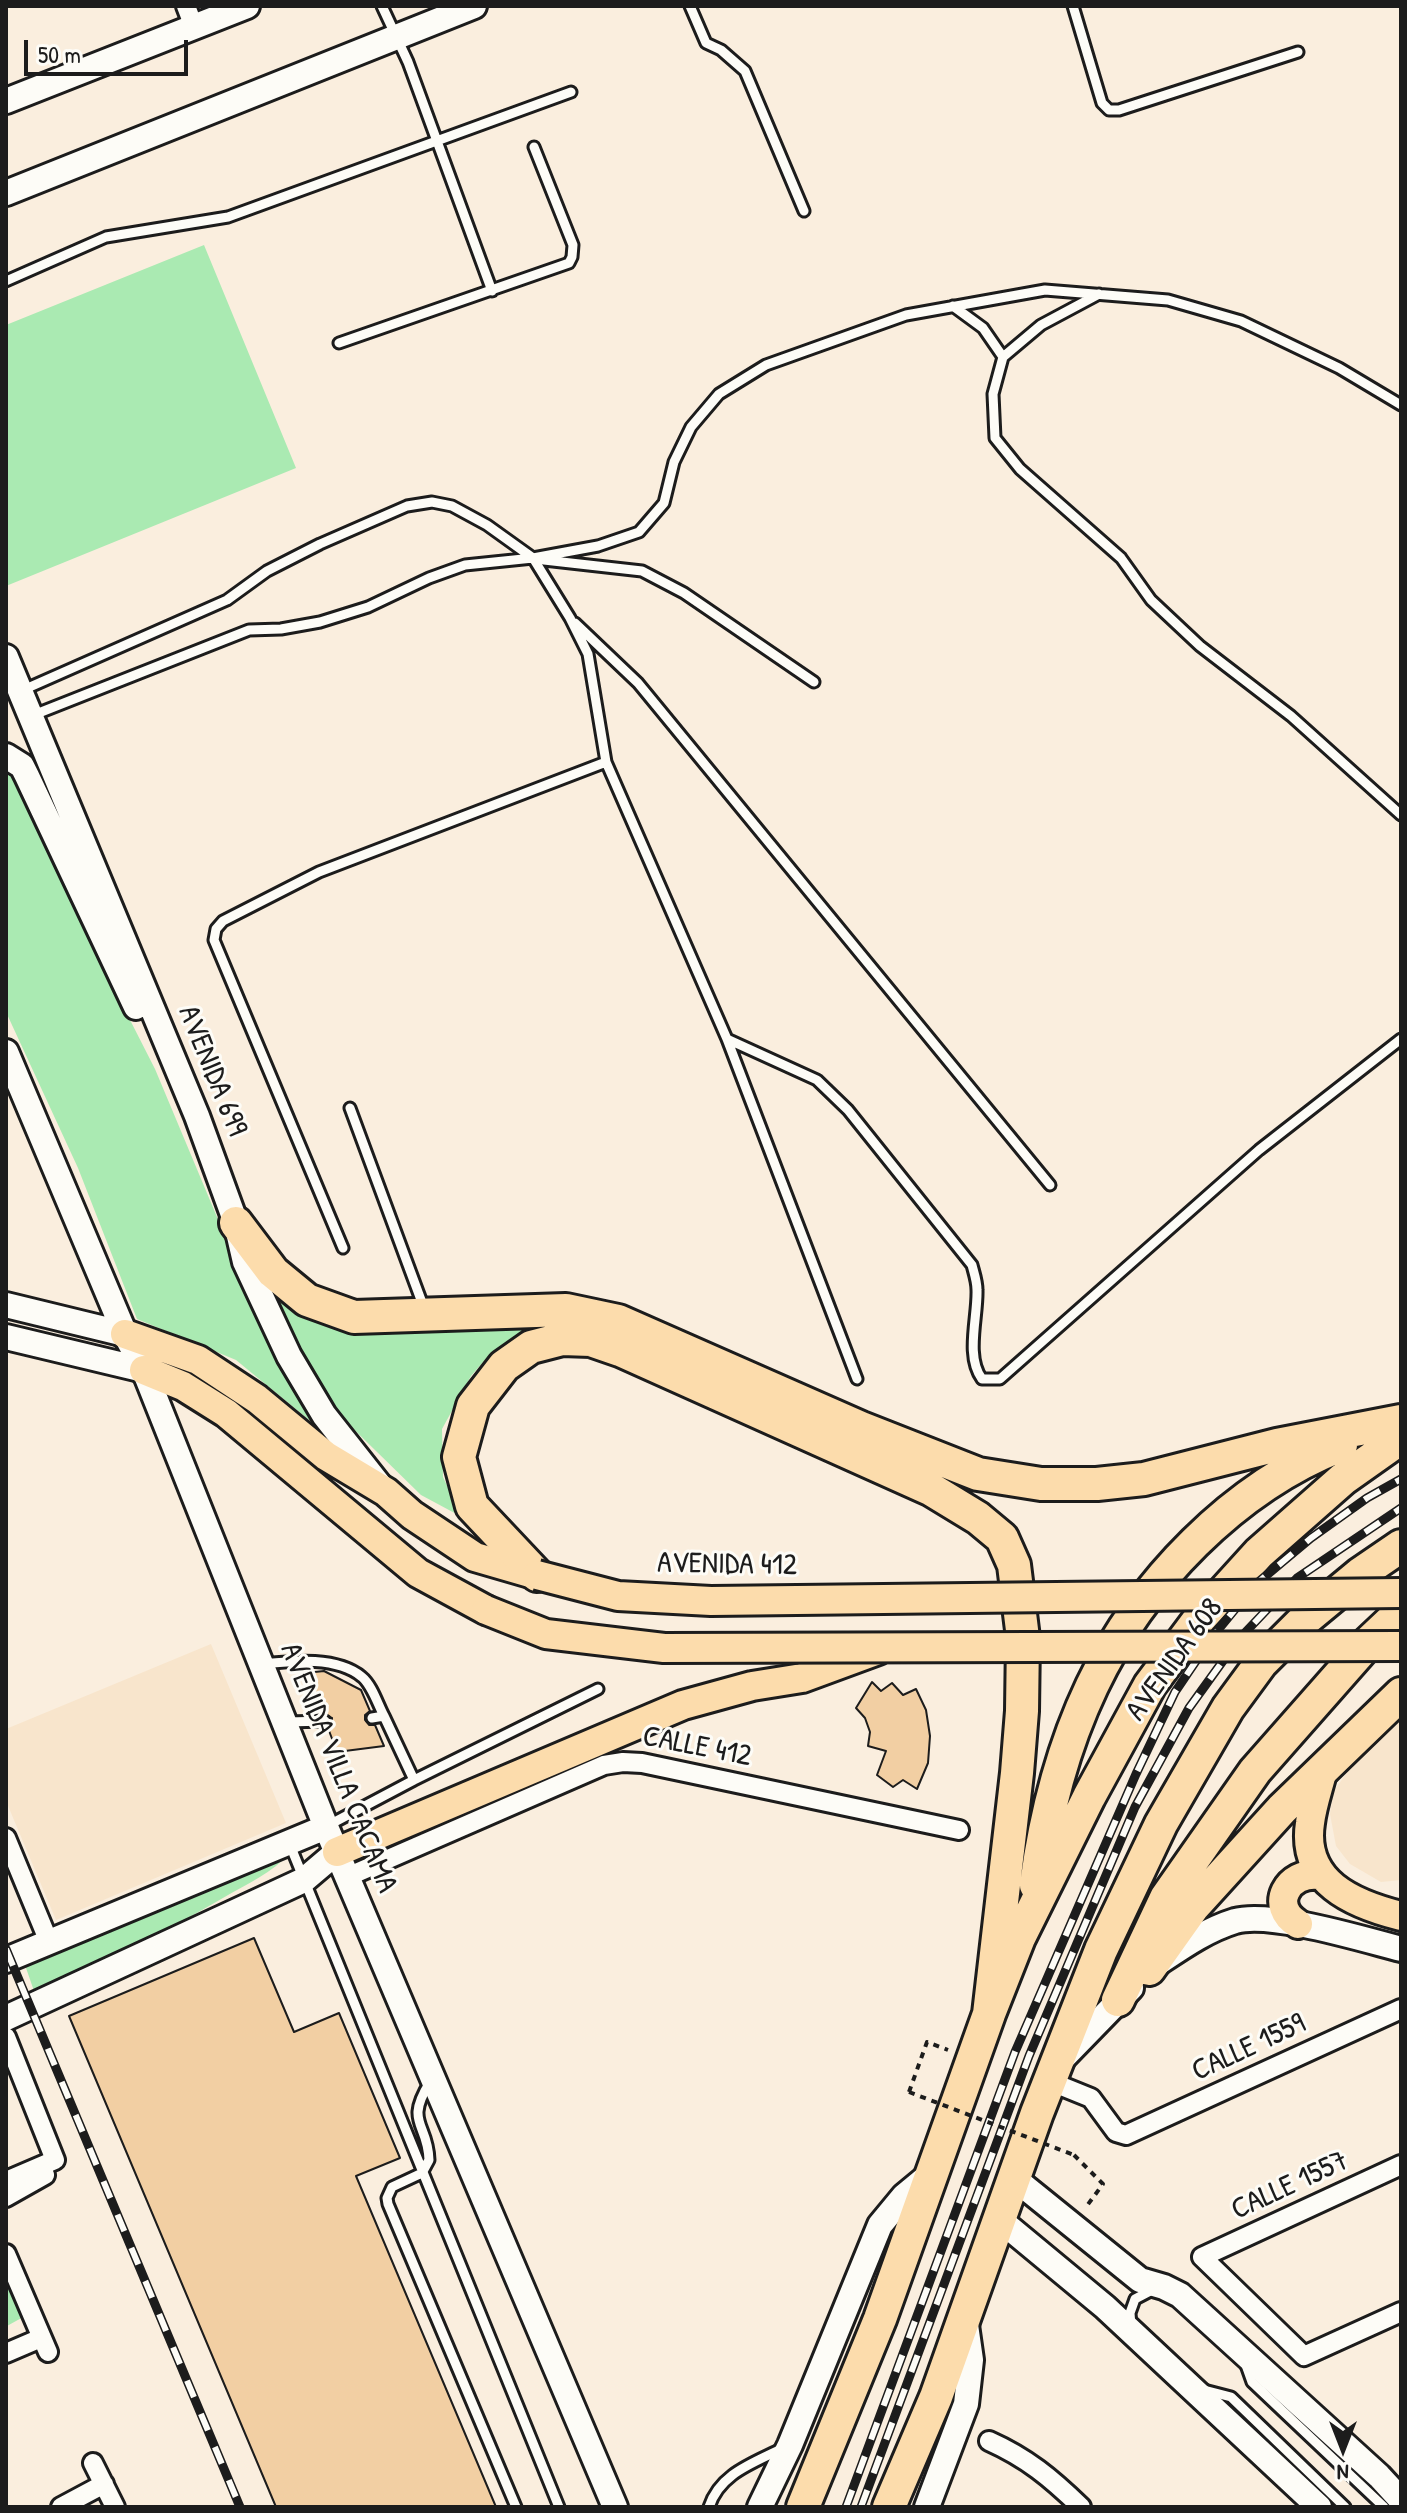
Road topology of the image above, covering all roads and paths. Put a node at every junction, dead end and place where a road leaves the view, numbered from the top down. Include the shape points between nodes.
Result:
1 (247, 6) edge
2 (382, 6) edge
3 (474, 6) edge
4 (690, 6) edge
5 (1073, 6) edge
6 (190, 16) edge
7 (397, 37) junction
8 (1298, 52) dead end
9 (571, 92) dead end
10 (6, 101) edge
11 (437, 140) junction
12 (534, 147) dead end
13 (6, 193) edge
14 (804, 211) dead end
15 (6, 281) edge
16 (492, 291) junction
17 (1099, 294) junction
18 (953, 306) junction
19 (339, 343) dead end
20 (1003, 357) junction
21 (1401, 405) edge
22 (533, 558) junction
23 (570, 618) junction
24 (6, 657) edge
25 (814, 682) dead end
26 (21, 708) edge
27 (6, 756) edge
28 (606, 762) junction
29 (1401, 815) edge
30 (727, 1039) junction
31 (1401, 1039) edge
32 (6, 1052) edge
33 (171, 1053) junction
34 (350, 1108) dead end
35 (1050, 1185) dead end
36 (236, 1223) junction
37 (343, 1248) dead end
38 (6, 1305) edge
39 (427, 1314) junction
40 (125, 1334) junction
41 (6, 1337) edge
42 (144, 1370) junction
43 (857, 1379) dead end
44 (1401, 1423) edge
45 (1401, 1438) edge
46 (386, 1492) junction
47 (1401, 1546) edge
48 (537, 1575) junction
49 (1401, 1593) edge
50 (1401, 1612) edge
51 (1401, 1646) edge
52 (878, 1650) junction
53 (261, 1664) junction
54 (598, 1689) dead end
55 (1401, 1694) edge
56 (384, 1716) junction
57 (372, 1718) dead end
58 (325, 1721) dead end
59 (284, 1722) junction
60 (1322, 1773) junction
61 (414, 1780) junction
62 (959, 1830) dead end
63 (6, 1838) edge
64 (289, 1842) junction
65 (337, 1852) junction
66 (1319, 1875) junction
67 (304, 1880) junction
68 (1401, 1916) edge
69 (1298, 1924) junction
70 (1025, 1926) junction
71 (49, 1942) junction
72 (1401, 1949) edge
73 (6, 1960) edge
74 (1149, 1969) junction
75 (1118, 2000) junction
76 (1401, 2009) edge
77 (989, 2014) junction
78 (6, 2018) edge
79 (6, 2037) edge
80 (927, 2042) dead end
81 (1052, 2074) junction
82 (431, 2079) junction
83 (1401, 2165) edge
84 (50, 2172) dead end
85 (933, 2172) junction
86 (422, 2173) junction
87 (1015, 2179) junction
88 (6, 2181) edge
89 (6, 2197) edge
90 (1086, 2207) dead end
91 (1000, 2220) junction
92 (6, 2254) edge
93 (1140, 2280) junction
94 (1180, 2295) junction
95 (1105, 2307) junction
96 (1401, 2312) edge
97 (965, 2318) junction
98 (1136, 2336) junction
99 (6, 2352) edge
100 (1246, 2355) junction
101 (1193, 2388) junction
102 (989, 2441) dead end
103 (790, 2445) junction
104 (93, 2463) dead end
105 (104, 2484) junction
106 (1401, 2500) edge
107 (68, 2506) edge
108 (115, 2507) edge
109 (516, 2507) edge
110 (559, 2507) edge
111 (615, 2507) edge
112 (709, 2507) edge
113 (760, 2507) edge
114 (803, 2507) edge
115 (889, 2507) edge
116 (927, 2507) edge
117 (1081, 2507) edge
118 (1319, 2507) edge
119 (1345, 2507) edge
120 (1384, 2507) edge

1 - 6 street
2 - 7 lane
3 - 7 street
4 - 14 lane via 706,43 745,71
5 - 8 lane via 1102,103 1109,110
6 - 10 street
7 - 11 lane
7 - 13 street
9 - 11 lane
11 - 15 lane via 228,217 106,237
11 - 16 lane
12 - 16 lane via 573,245 572,257 563,266
16 - 19 lane
17 - 18 lane via 1045,290
17 - 20 lane via 1041,325
17 - 21 lane via 1168,300 1241,321
18 - 20 lane via 983,328
18 - 22 lane via 906,315 766,365 719,394 691,427 674,462 664,503 639,532
20 - 29 lane via 993,394 995,438 1020,469 1121,558 1151,600 1200,646 1291,716
22 - 23 lane
22 - 25 lane via 642,571 684,593
22 - 26 lane via 465,565 368,607 320,622 249,630
22 - 26 lane via 452,506 407,506 267,571 227,600 57,677
23 - 28 lane via 588,654
23 - 35 lane via 638,683
24 - 26 street, AVENIDA 699
26 - 33 street, AVENIDA 699
27 - 33 street via 22,766 134,1006
28 - 30 lane
28 - 37 lane via 319,872 216,929 214,940
30 - 31 lane via 817,1080 848,1110 972,1265 977,1285 976,1370 982,1379 992,1381 1259,1150
30 - 43 lane
32 - 40 street, AVENIDA VILLA CACAMA
33 - 36 street, AVENIDA 699
34 - 39 lane
36 - 39 highway via 273,1272 307,1300 354,1317
36 - 46 street, AVENIDA 699 via 245,1262 289,1356 324,1415
38 - 40 street
39 - 44 highway via 566,1310 618,1321 978,1474 1041,1484 1144,1479 1277,1445
40 - 42 street, AVENIDA VILLA CACAMA
40 - 46 main road, AVENIDA 412 via 198,1360 257,1399 326,1456
41 - 42 street
42 - 52 main road, bridge via 226,1413 418,1573 486,1610 546,1634 664,1648
42 - 53 street, AVENIDA VILLA CACAMA
44 - 70 highway via 1315,1455 1257,1490 1178,1560 1132,1618 1092,1685 1061,1765
45 - 70 highway, AVENIDA 608 via 1343,1479 1259,1553 1200,1618 1150,1685
46 - 48 main road, AVENIDA 412 via 475,1557
47 - 81 highway via 1302,1622 1261,1663 1228,1708 1161,1824 1101,1950
48 - 49 main road, AVENIDA 412, bridge via 618,1596 711,1601
48 - 77 highway via 472,1506 459,1457 473,1406 504,1366 531,1347 562,1339 591,1340 620,1350 932,1490 1002,1538 1014,1565 1023,1638 1022,1711
50 - 75 highway via 1255,1771 1166,1898
51 - 52 main road, bridge
52 - 65 main road via 802,1678 683,1705
53 - 56 lane via 311,1660 348,1669 364,1678
53 - 59 street, AVENIDA VILLA CACAMA
54 - 61 lane
55 - 60 highway
56 - 57 lane
56 - 61 lane
58 - 59 lane
59 - 65 street, AVENIDA VILLA CACAMA
60 - 66 main road via 1309,1825
60 - 74 highway via 1193,1907
61 - 65 lane
62 - 65 street, CALLE 412 via 623,1762
63 - 71 street
64 - 65 street
64 - 67 lane
64 - 71 street
65 - 67 street
65 - 82 street, AVENIDA VILLA CACAMA
66 - 68 main road via 1344,1895
66 - 69 main road via 1301,1876 1287,1888 1285,1912
67 - 78 street
67 - 86 lane
69 - 72 street
69 - 74 street via 1236,1921 1198,1936
70 - 77 highway
71 - 73 street
74 - 75 street
75 - 81 street
76 - 81 street, CALLE 1559 via 1131,2133 1120,2134 1091,2098
77 - 85 highway
79 - 88 street via 55,2160
80 - 90 path, bridge via 909,2092 1074,2155 1103,2184
81 - 87 highway
82 - 86 lane via 416,2117 429,2153
82 - 111 street, AVENIDA VILLA CACAMA
83 - 96 street, CALLE 1557 via 1202,2257 1304,2356
84 - 89 street
85 - 103 street via 880,2225
85 - 114 highway
86 - 109 lane via 392,2187 388,2204
86 - 110 lane
87 - 91 highway
87 - 93 street
91 - 95 street
91 - 97 highway
92 - 99 street via 44,2345
93 - 94 street
93 - 95 street
94 - 98 lane via 1149,2289 1135,2299 1130,2313
94 - 100 street
95 - 98 street
97 - 115 highway
97 - 116 street via 971,2360 966,2404
98 - 101 street
100 - 106 street
100 - 120 lane via 1252,2382
101 - 118 street
101 - 119 lane via 1231,2397
102 - 117 street via 1020,2455
103 - 112 lane via 723,2481
103 - 113 street
104 - 105 street
105 - 107 street
105 - 108 street

